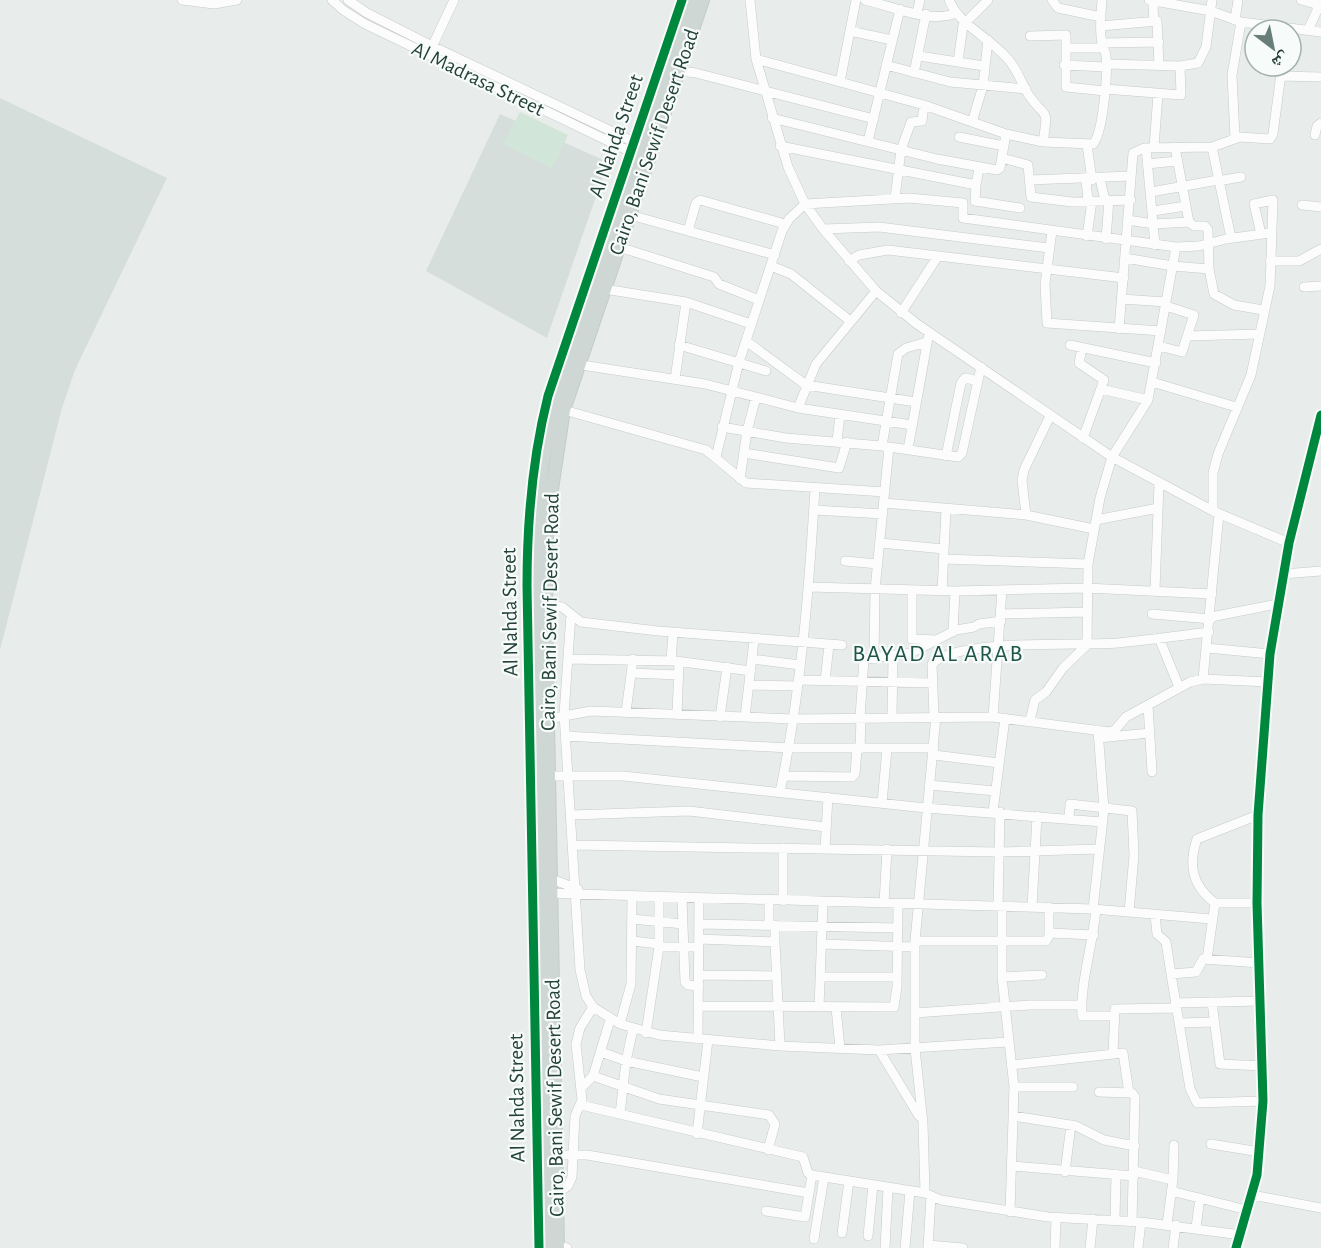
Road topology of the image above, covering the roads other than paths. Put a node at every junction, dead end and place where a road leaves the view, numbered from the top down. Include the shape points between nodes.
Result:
1 (182, 0) edge
2 (237, 0) edge
3 (332, 0) edge
4 (348, 0) edge
5 (454, 0) edge
6 (682, 0) edge
7 (691, 0) edge
8 (703, 0) edge
9 (750, 0) edge
10 (856, 0) edge
11 (865, 0) edge
12 (920, 0) edge
13 (949, 0) edge
14 (988, 0) edge
15 (1052, 0) edge
16 (1102, 0) edge
17 (1212, 0) edge
18 (1238, 0) edge
19 (1301, 0) edge
20 (1154, 1) edge
21 (1171, 2) edge
22 (889, 3) edge
23 (1320, 3) edge
24 (903, 6) edge
25 (1211, 11) junction
26 (921, 13) junction
27 (957, 13) junction
28 (965, 21) junction
29 (1101, 21) junction
30 (1154, 21) junction
31 (1238, 21) junction
32 (1243, 22) edge
33 (1303, 30) edge
34 (1308, 30) junction
35 (850, 31) junction
36 (1321, 32) edge
37 (1030, 36) dead end
38 (892, 40) junction
39 (988, 40) junction
40 (1159, 42) junction
41 (1102, 45) junction
42 (1066, 48) junction
43 (430, 51) junction
44 (919, 56) junction
45 (756, 59) junction
46 (963, 62) junction
47 (886, 65) junction
48 (1064, 65) junction
49 (1159, 65) junction
50 (984, 66) junction
51 (1106, 66) junction
52 (1180, 66) junction
53 (680, 71) junction
54 (914, 73) junction
55 (1303, 74) edge
56 (1321, 76) edge
57 (1280, 78) edge
58 (840, 82) junction
59 (966, 84) junction
60 (983, 86) junction
61 (1026, 89) junction
62 (763, 90) junction
63 (1105, 90) junction
64 (661, 92) junction
65 (880, 93) junction
66 (1158, 93) junction
67 (924, 105) junction
68 (772, 118) junction
69 (874, 119) junction
70 (972, 122) junction
71 (1321, 123) edge
72 (1006, 134) junction
73 (1315, 135) dead end
74 (959, 138) dead end
75 (1236, 138) junction
76 (632, 141) junction
77 (868, 141) junction
78 (1043, 142) junction
79 (1087, 145) junction
80 (780, 146) junction
81 (1004, 146) junction
82 (1175, 147) junction
83 (1212, 147) junction
84 (1150, 148) junction
85 (901, 150) junction
86 (629, 151) junction
87 (1002, 158) junction
88 (1177, 161) junction
89 (1148, 164) junction
90 (979, 168) junction
91 (898, 169) junction
92 (1131, 176) junction
93 (1241, 177) dead end
94 (1093, 179) junction
95 (1029, 180) junction
96 (1218, 181) junction
97 (975, 185) junction
98 (1183, 188) junction
99 (1151, 194) junction
100 (895, 198) junction
101 (1131, 198) junction
102 (1107, 200) junction
103 (1090, 201) junction
104 (806, 204) junction
105 (1302, 205) dead end
106 (1186, 206) junction
107 (1321, 207) edge
108 (1020, 208) dead end
109 (1153, 211) junction
110 (630, 215) junction
111 (1128, 220) junction
112 (1190, 222) junction
113 (785, 224) junction
114 (1154, 224) junction
115 (823, 229) junction
116 (688, 231) junction
117 (1052, 231) junction
118 (1087, 236) junction
119 (1231, 238) junction
120 (1106, 239) junction
121 (1127, 241) junction
122 (1209, 242) junction
123 (1155, 245) junction
124 (619, 247) junction
125 (1176, 247) junction
126 (1049, 248) junction
127 (1321, 249) edge
128 (775, 255) junction
129 (938, 256) junction
130 (1125, 258) junction
131 (849, 261) junction
132 (1270, 261) junction
133 (771, 266) junction
134 (1173, 266) junction
135 (1209, 269) junction
136 (1046, 270) junction
137 (594, 272) junction
138 (1124, 278) junction
139 (1321, 286) edge
140 (1304, 287) dead end
141 (603, 289) junction
142 (876, 291) junction
143 (1122, 299) junction
144 (759, 300) junction
145 (686, 302) junction
146 (1166, 304) junction
147 (1263, 310) junction
148 (901, 313) junction
149 (849, 320) junction
150 (751, 324) junction
151 (1119, 329) junction
152 (1161, 331) junction
153 (1259, 334) junction
154 (1188, 336) junction
155 (928, 337) junction
156 (746, 341) junction
157 (679, 345) junction
158 (1070, 345) dead end
159 (1159, 346) junction
160 (1083, 348) junction
161 (568, 362) junction
162 (739, 362) junction
163 (1156, 363) junction
164 (981, 367) junction
165 (766, 371) dead end
166 (559, 375) junction
167 (675, 379) junction
168 (978, 381) junction
169 (1152, 382) junction
170 (806, 385) junction
171 (1101, 389) junction
172 (732, 390) junction
173 (756, 397) junction
174 (890, 398) junction
175 (1148, 400) junction
176 (916, 402) junction
177 (1236, 407) junction
178 (798, 408) junction
179 (564, 410) junction
180 (840, 415) junction
181 (1321, 415) edge
182 (1050, 416) junction
183 (886, 421) junction
184 (912, 425) junction
185 (722, 427) junction
186 (747, 431) junction
187 (1083, 438) junction
188 (842, 442) junction
189 (886, 447) junction
190 (908, 449) junction
191 (744, 453) junction
192 (946, 456) junction
193 (716, 457) junction
194 (1112, 457) junction
195 (740, 480) junction
196 (1159, 484) junction
197 (815, 488) junction
198 (885, 492) junction
199 (884, 504) junction
200 (1158, 508) junction
201 (814, 510) junction
202 (946, 510) junction
203 (1216, 513) junction
204 (883, 514) junction
205 (1026, 515) junction
206 (1095, 524) junction
207 (880, 543) junction
208 (1289, 543) junction
209 (944, 554) junction
210 (845, 561) dead end
211 (878, 564) junction
212 (1088, 564) junction
213 (1321, 570) edge
214 (1283, 574) junction
215 (809, 587) junction
216 (1086, 588) junction
217 (875, 590) junction
218 (1002, 590) junction
219 (1155, 590) junction
220 (912, 591) junction
221 (942, 591) junction
222 (955, 591) junction
223 (1212, 594) junction
224 (1277, 604) junction
225 (546, 605) junction
226 (1087, 612) junction
227 (571, 614) junction
228 (1152, 614) dead end
229 (1001, 618) junction
230 (1211, 618) junction
231 (953, 632) junction
232 (1209, 632) junction
233 (673, 633) junction
234 (1159, 638) junction
235 (754, 640) junction
236 (936, 640) junction
237 (803, 644) junction
238 (829, 645) junction
239 (842, 645) dead end
240 (1087, 645) junction
241 (999, 646) junction
242 (1207, 648) junction
243 (1270, 654) junction
244 (893, 657) junction
245 (568, 659) junction
246 (633, 659) junction
247 (752, 659) junction
248 (874, 659) junction
249 (675, 661) junction
250 (800, 665) junction
251 (727, 667) junction
252 (751, 671) junction
253 (631, 673) junction
254 (679, 675) junction
255 (1203, 679) junction
256 (825, 681) junction
257 (861, 682) junction
258 (1268, 682) junction
259 (798, 683) junction
260 (933, 683) junction
261 (894, 684) junction
262 (750, 685) junction
263 (1179, 687) junction
264 (1148, 705) junction
265 (626, 712) junction
266 (564, 714) junction
267 (677, 715) junction
268 (935, 716) junction
269 (720, 717) junction
270 (745, 717) junction
271 (860, 717) junction
272 (892, 717) junction
273 (993, 717) junction
274 (794, 718) junction
275 (1005, 718) junction
276 (548, 719) junction
277 (1030, 720) junction
278 (1150, 733) junction
279 (1098, 734) junction
280 (565, 736) junction
281 (789, 748) junction
282 (859, 749) junction
283 (887, 749) junction
284 (934, 752) junction
285 (999, 763) junction
286 (1152, 772) dead end
287 (569, 775) junction
288 (549, 776) junction
289 (784, 776) junction
290 (929, 785) junction
291 (996, 790) junction
292 (780, 792) junction
293 (828, 797) junction
294 (882, 803) junction
295 (926, 808) junction
296 (1104, 809) junction
297 (996, 812) junction
298 (572, 815) junction
299 (1258, 815) junction
300 (1037, 816) junction
301 (1069, 818) junction
302 (1102, 822) junction
303 (826, 827) junction
304 (573, 844) junction
305 (783, 848) junction
306 (825, 849) junction
307 (887, 849) junction
308 (1099, 849) junction
309 (923, 851) junction
310 (1035, 851) junction
311 (998, 852) junction
312 (546, 877) junction
313 (577, 891) junction
314 (546, 893) junction
315 (632, 896) junction
316 (659, 897) junction
317 (682, 898) junction
318 (699, 899) junction
319 (769, 901) junction
320 (783, 902) junction
321 (823, 902) junction
322 (884, 903) junction
323 (1215, 903) junction
324 (1257, 903) junction
325 (898, 904) junction
326 (918, 904) junction
327 (1000, 906) junction
328 (1032, 907) junction
329 (1049, 907) junction
330 (1094, 909) junction
331 (1129, 912) junction
332 (1155, 915) junction
333 (632, 919) junction
334 (1211, 919) junction
335 (659, 923) junction
336 (683, 924) junction
337 (699, 924) junction
338 (772, 925) junction
339 (822, 926) junction
340 (897, 928) junction
341 (1049, 933) junction
342 (1094, 935) junction
343 (632, 941) junction
344 (775, 942) junction
345 (1001, 942) junction
346 (699, 943) junction
347 (822, 944) junction
348 (915, 944) junction
349 (659, 945) junction
350 (897, 946) junction
351 (683, 947) junction
352 (1207, 959) junction
353 (1260, 963) junction
354 (1171, 974) junction
355 (699, 975) junction
356 (1042, 975) dead end
357 (776, 976) junction
358 (897, 976) junction
359 (820, 977) junction
360 (1002, 977) junction
361 (699, 986) junction
362 (897, 987) junction
363 (915, 989) junction
364 (1261, 1001) junction
365 (1212, 1002) junction
366 (1082, 1005) junction
367 (699, 1006) junction
368 (1005, 1006) junction
369 (1175, 1006) junction
370 (593, 1007) junction
371 (779, 1007) junction
372 (819, 1007) junction
373 (836, 1008) junction
374 (915, 1013) junction
375 (1114, 1016) junction
376 (610, 1020) junction
377 (1214, 1022) junction
378 (1179, 1023) junction
379 (620, 1024) junction
380 (633, 1029) junction
381 (646, 1032) junction
382 (703, 1040) junction
383 (1008, 1042) junction
384 (780, 1046) junction
385 (840, 1048) junction
386 (915, 1049) junction
387 (879, 1050) junction
388 (601, 1052) junction
389 (1113, 1053) junction
390 (626, 1061) junction
391 (1011, 1065) junction
392 (1264, 1066) junction
393 (594, 1076) junction
394 (704, 1077) junction
395 (625, 1085) junction
396 (1014, 1087) junction
397 (1073, 1087) dead end
398 (581, 1088) junction
399 (1099, 1092) dead end
400 (1129, 1093) junction
401 (1263, 1101) junction
402 (581, 1105) junction
403 (700, 1105) junction
404 (620, 1114) junction
405 (1014, 1116) junction
406 (923, 1123) junction
407 (1071, 1125) junction
408 (697, 1134) junction
409 (1211, 1144) dead end
410 (1173, 1145) dead end
411 (1134, 1146) junction
412 (768, 1149) junction
413 (1260, 1152) junction
414 (572, 1153) junction
415 (555, 1155) junction
416 (1012, 1166) junction
417 (1065, 1172) junction
418 (1116, 1174) junction
419 (1134, 1174) junction
420 (812, 1175) junction
421 (824, 1177) junction
422 (1173, 1180) junction
423 (849, 1181) junction
424 (873, 1185) junction
425 (888, 1188) junction
426 (909, 1191) junction
427 (1171, 1191) junction
428 (556, 1193) junction
429 (809, 1193) junction
430 (928, 1194) junction
431 (1252, 1195) junction
432 (1200, 1198) junction
433 (1321, 1208) edge
434 (1247, 1210) junction
435 (766, 1211) dead end
436 (1010, 1212) junction
437 (1056, 1218) junction
438 (1093, 1219) junction
439 (1115, 1220) junction
440 (1136, 1222) junction
441 (1171, 1225) junction
442 (1196, 1227) junction
443 (842, 1233) dead end
444 (1240, 1235) junction
445 (868, 1236) dead end
446 (814, 1239) dead end
447 (928, 1247) edge
448 (539, 1248) edge
449 (558, 1248) edge
450 (885, 1248) edge
451 (905, 1248) edge
452 (963, 1248) edge
453 (1055, 1248) edge
454 (1090, 1248) edge
455 (1138, 1248) edge
456 (1173, 1248) edge
457 (1236, 1248) edge

1 - 2 street via 214,4
3 - 43 street, Al Madrasa Street via 353,18
4 - 43 street, Al Madrasa Street
5 - 43 street
6 - 64 street, Al Nahda Street
7 - 64 main road, Cairo, Bani Sewif Desert Road
8 - 53 main road, Cairo, Bani Sewif Desert Road
9 - 45 street
10 - 35 street
11 - 22 street
12 - 26 street
13 - 27 street
14 - 28 street
15 - 29 street via 1058,8
16 - 29 street
17 - 25 street
18 - 31 street
19 - 23 street
20 - 21 street
20 - 30 street
21 - 25 street
22 - 24 street
23 - 34 street
24 - 26 street
24 - 38 street
25 - 31 street
25 - 52 street via 1203,58 1194,65
26 - 27 street via 945,17
26 - 44 street
27 - 28 street
28 - 39 street
28 - 46 street
29 - 30 street
29 - 41 street
30 - 40 street
31 - 32 street
31 - 75 street via 1232,75
33 - 34 street
34 - 36 street
35 - 38 street
35 - 58 street
37 - 42 street via 1065,35
38 - 47 street
39 - 50 street
39 - 61 street via 1013,65
40 - 41 street
40 - 49 street
41 - 42 street
41 - 51 street
42 - 48 street
43 - 76 street, Al Madrasa Street
43 - 86 street, Al Madrasa Street
44 - 46 street
44 - 54 street
45 - 58 street
45 - 62 street
46 - 50 street
46 - 59 street
47 - 54 street
47 - 65 street
48 - 51 street
48 - 63 street via 1068,88
49 - 51 street
49 - 52 street
50 - 60 street
51 - 63 street
52 - 66 street via 1183,93
53 - 62 street
53 - 64 main road, Cairo, Bani Sewif Desert Road
54 - 59 street
55 - 56 street
57 - 75 street via 1271,138
58 - 65 street
59 - 60 street
60 - 61 street
60 - 70 street
61 - 78 street via 1046,113
62 - 68 street
62 - 69 street
63 - 66 street
63 - 79 street via 1097,139
64 - 76 street, Al Nahda Street
64 - 110 main road, Cairo, Bani Sewif Desert Road
64 - 137 main road, Cairo, Bani Sewif Desert Road
65 - 67 street
65 - 69 street
66 - 84 street
67 - 70 street
67 - 85 street via 922,121 911,122
68 - 77 street
68 - 80 street
69 - 77 street
70 - 72 street
71 - 73 street
72 - 78 street
72 - 81 street
74 - 81 street
75 - 83 street
76 - 86 street, Al Nahda Street
77 - 85 street
78 - 79 street
79 - 94 street
80 - 91 street
80 - 104 street
81 - 87 street
82 - 83 street
82 - 84 street
82 - 88 street
83 - 96 street
84 - 89 street
84 - 92 street via 1133,153
85 - 90 street
85 - 91 street
86 - 137 street, Al Nahda Street
87 - 90 street via 998,170
87 - 95 street via 1028,165
88 - 89 street
88 - 98 street
89 - 99 street
90 - 97 street
91 - 97 street
91 - 100 street
92 - 94 street
92 - 101 street
93 - 96 street
94 - 95 street
94 - 102 street
94 - 103 street
95 - 103 street via 1031,197
96 - 98 street
96 - 119 street
97 - 108 street via 975,201
98 - 99 street
98 - 106 street
99 - 101 street
99 - 109 street
100 - 104 street
100 - 117 street via 962,202 963,218
101 - 102 street
101 - 111 street
102 - 103 street
102 - 120 street
103 - 118 street
104 - 113 street
104 - 115 street
105 - 107 street
106 - 109 street
106 - 112 street
109 - 114 street
110 - 116 street
110 - 124 main road, Cairo, Bani Sewif Desert Road
111 - 114 street
111 - 121 street
112 - 114 street
112 - 122 street via 1206,228
113 - 116 street via 700,200
113 - 128 street
114 - 123 street
115 - 126 street via 879,227
115 - 131 street
116 - 128 street
117 - 118 street
117 - 126 street
118 - 120 street
119 - 122 street
119 - 132 street via 1266,233
120 - 121 street
121 - 123 street
121 - 130 street
122 - 125 street
122 - 135 street
123 - 125 street
124 - 141 main road, Cairo, Bani Sewif Desert Road
124 - 144 street via 714,277 719,284
125 - 134 street
126 - 136 street
127 - 132 street via 1299,261
128 - 133 street
129 - 131 street via 888,250 859,255
129 - 136 street
129 - 148 street
130 - 134 street
130 - 138 street
131 - 142 street
132 - 147 street via 1270,286
133 - 144 street
133 - 149 street via 791,274
134 - 135 street
134 - 146 street
135 - 147 street via 1212,291 1217,297 1234,305
136 - 138 street
136 - 151 street via 1047,323
137 - 161 main road, Cairo, Bani Sewif Desert Road
138 - 143 street
139 - 140 street
141 - 145 street
141 - 161 main road, Cairo, Bani Sewif Desert Road
142 - 148 street
142 - 149 street
143 - 146 street
143 - 151 street
144 - 150 street
145 - 150 street
145 - 157 street
146 - 152 street
146 - 154 street via 1194,314
147 - 153 street
148 - 155 street
149 - 170 street via 816,364
150 - 156 street
151 - 152 street
152 - 159 street
153 - 154 street
153 - 177 street via 1251,375
154 - 159 street via 1182,352
155 - 164 street
155 - 174 street via 898,354
155 - 176 street
156 - 162 street
156 - 170 street
157 - 162 street
157 - 167 street
158 - 160 street
159 - 163 street
160 - 163 street
160 - 171 street via 1078,363 1104,380
161 - 166 main road, Cairo, Bani Sewif Desert Road
161 - 167 street
161 - 179 main road, Cairo, Bani Sewif Desert Road
162 - 165 street
162 - 172 street
163 - 169 street
164 - 168 street
164 - 182 street
166 - 312 main road, Cairo, Bani Sewif Desert Road via 542,468 536,544
166 - 448 street, Al Nahda Street via 548,396 534,461 527,542
167 - 172 street
168 - 192 street via 962,453
168 - 192 street via 965,378 961,383
169 - 175 street
169 - 177 street
170 - 174 street
170 - 178 street
171 - 175 street
171 - 187 street
172 - 173 street
172 - 185 street
173 - 178 street
173 - 186 street
174 - 176 street
174 - 183 street
175 - 194 street
176 - 184 street
177 - 203 street via 1213,473
178 - 180 street
179 - 193 street via 706,450
179 - 225 main road, Cairo, Bani Sewif Desert Road via 547,522
180 - 183 street
180 - 188 street
181 - 208 street
182 - 187 street
182 - 205 street via 1024,470
183 - 184 street
183 - 189 street
184 - 190 street
185 - 186 street
185 - 193 street
186 - 188 street
186 - 191 street
187 - 194 street
188 - 189 street
188 - 191 street via 839,468
189 - 190 street
189 - 198 street
190 - 192 street
191 - 195 street
193 - 195 street
194 - 196 street
194 - 206 street
195 - 197 street via 753,485
196 - 200 street
196 - 203 street
197 - 198 street
197 - 201 street
198 - 199 street
199 - 202 street
199 - 204 street
200 - 206 street
200 - 219 street
201 - 204 street
201 - 215 street
202 - 205 street
202 - 209 street
203 - 208 street
203 - 223 street
204 - 207 street
205 - 206 street
206 - 212 street
207 - 209 street
207 - 211 street
208 - 214 street
209 - 212 street
209 - 221 street
210 - 211 street
211 - 217 street
212 - 216 street
213 - 214 street
214 - 224 street
215 - 217 street
215 - 237 street
216 - 218 street
216 - 219 street
216 - 226 street
217 - 220 street
217 - 248 street
218 - 222 street
218 - 229 street
219 - 223 street
220 - 221 street
220 - 236 street via 912,639
221 - 222 street
222 - 231 street
223 - 230 street
224 - 230 street
224 - 243 street
225 - 227 street via 562,607
225 - 276 main road, Cairo, Bani Sewif Desert Road
226 - 229 street
226 - 240 street
227 - 233 street via 581,622
227 - 245 street
228 - 230 street
229 - 231 street
229 - 241 street
230 - 232 street
231 - 236 street
232 - 234 street
232 - 242 street
233 - 235 street
233 - 249 street
234 - 240 street
234 - 263 street
235 - 237 street
235 - 247 street
236 - 244 street via 915,652
237 - 238 street
237 - 250 street
238 - 239 street
238 - 256 street
240 - 241 street
240 - 277 street via 1035,700
241 - 260 street via 964,651 935,661
241 - 273 street
242 - 243 street
242 - 255 street
243 - 258 street
244 - 248 street
244 - 261 street
245 - 246 street
245 - 266 street
246 - 249 street
246 - 253 street
247 - 250 street
247 - 252 street
248 - 257 street via 863,660
249 - 251 street
249 - 254 street
250 - 259 street
251 - 252 street
251 - 269 street
252 - 262 street
253 - 254 street
253 - 265 street
254 - 267 street
255 - 258 street
255 - 263 street
256 - 257 street
256 - 259 street
257 - 261 street
257 - 271 street
258 - 299 street
259 - 262 street
259 - 274 street
260 - 261 street
260 - 268 street
261 - 272 street
262 - 270 street
263 - 264 street
264 - 278 street
264 - 279 street via 1123,719 1113,731
265 - 266 street
265 - 267 street
266 - 276 street
266 - 280 street
267 - 269 street
268 - 272 street
268 - 273 street
268 - 284 street
269 - 270 street
270 - 274 street
271 - 272 street
271 - 274 street
271 - 282 street
273 - 275 street
274 - 281 street
275 - 277 street
275 - 285 street
276 - 288 main road, Cairo, Bani Sewif Desert Road
277 - 279 street
278 - 279 street
278 - 286 street
279 - 296 street
280 - 281 street
280 - 287 street
281 - 282 street
281 - 289 street
282 - 283 street
282 - 289 street via 852,777
283 - 284 street
283 - 294 street
284 - 285 street
284 - 290 street
285 - 291 street
287 - 288 street
287 - 292 street via 623,776
287 - 298 street
288 - 312 main road, Cairo, Bani Sewif Desert Road
289 - 292 street
290 - 291 street
290 - 295 street
291 - 297 street
292 - 293 street
293 - 294 street
293 - 303 street
294 - 295 street
295 - 297 street
295 - 309 street
296 - 301 street via 1070,804
296 - 302 street
296 - 331 street via 1133,812
297 - 300 street
297 - 311 street
298 - 303 street via 689,811
298 - 304 street
299 - 323 street via 1197,838 1191,869 1201,891
299 - 324 street
300 - 301 street
300 - 310 street
301 - 302 street
302 - 308 street
303 - 306 street
304 - 305 street
304 - 313 street
305 - 306 street
305 - 320 street
306 - 307 street
307 - 309 street
307 - 322 street
308 - 310 street
308 - 330 street
309 - 311 street
309 - 326 street
310 - 311 street
310 - 328 street
311 - 327 street
312 - 313 street
312 - 314 main road, Cairo, Bani Sewif Desert Road
313 - 314 street
313 - 315 street
313 - 370 street via 582,980
314 - 415 main road, Cairo, Bani Sewif Desert Road
314 - 449 main road, Cairo, Bani Sewif Desert Road
315 - 316 street
315 - 333 street
316 - 317 street
316 - 335 street
317 - 318 street
317 - 336 street
318 - 319 street
318 - 337 street
319 - 320 street
319 - 338 street
320 - 321 street
321 - 322 street
321 - 339 street
322 - 325 street
323 - 324 street
323 - 334 street
324 - 353 street
325 - 326 street
325 - 340 street
326 - 327 street
326 - 348 street
327 - 328 street
327 - 345 street
328 - 329 street
329 - 330 street
329 - 341 street
330 - 331 street
330 - 342 street
331 - 332 street
332 - 334 street
332 - 354 street via 1157,934 1166,942
333 - 335 street
333 - 343 street
334 - 352 street
335 - 336 street
335 - 349 street
336 - 351 street
337 - 338 street
337 - 346 street
338 - 339 street
338 - 344 street
339 - 340 street
339 - 347 street
340 - 350 street
341 - 342 street
341 - 345 street via 1046,942
342 - 366 street
343 - 349 street
343 - 379 street via 631,984
344 - 346 street
344 - 357 street
345 - 348 street
345 - 360 street
346 - 351 street
346 - 355 street
347 - 350 street
347 - 359 street
348 - 350 street
348 - 363 street
349 - 351 street
349 - 381 street
350 - 358 street
351 - 361 street via 685,982
352 - 353 street
352 - 354 street via 1202,960 1196,972
353 - 364 street
354 - 369 street
355 - 357 street
355 - 361 street
356 - 360 street
357 - 371 street
358 - 359 street
358 - 362 street
359 - 372 street
360 - 368 street
361 - 367 street
362 - 363 street
362 - 373 street via 894,1007
363 - 374 street
364 - 365 street
364 - 392 street
365 - 369 street
365 - 377 street
366 - 368 street
366 - 375 street via 1083,1017
367 - 371 street
367 - 382 street
368 - 374 street
368 - 383 street
369 - 375 street via 1116,1008
369 - 378 street
370 - 376 street
370 - 398 street via 578,1035
371 - 372 street
371 - 384 street
372 - 373 street
373 - 385 street
374 - 386 street
375 - 389 street
376 - 379 street
376 - 388 street
377 - 378 street
377 - 392 street via 1222,1066
378 - 401 street via 1190,1089 1197,1103
379 - 380 street
380 - 381 street
380 - 390 street
381 - 382 street
382 - 384 street
382 - 394 street
383 - 386 street
383 - 391 street
384 - 385 street
385 - 387 street
386 - 387 street
386 - 406 street
387 - 406 street
388 - 390 street
388 - 393 street
389 - 391 street
389 - 400 street via 1124,1054
390 - 394 street
390 - 395 street
391 - 396 street
392 - 401 street
393 - 395 street
393 - 398 street
394 - 403 street
395 - 403 street via 659,1099
395 - 404 street
396 - 397 street
396 - 405 street
398 - 402 street
399 - 400 street
400 - 411 street via 1135,1097
401 - 413 street
402 - 404 street
402 - 414 street via 575,1116
403 - 408 street
403 - 412 street via 769,1114 775,1124
404 - 408 street
405 - 407 street
405 - 416 street
406 - 430 street
407 - 411 street via 1104,1140
407 - 417 street
408 - 412 street
409 - 413 street
410 - 422 street
411 - 419 street
412 - 420 street via 803,1157
413 - 431 street
414 - 415 street
414 - 428 street via 570,1182
414 - 429 street
415 - 428 main road, Cairo, Bani Sewif Desert Road
416 - 417 street
416 - 436 street
417 - 418 street
418 - 419 street
418 - 439 street
419 - 422 street
419 - 440 street
420 - 421 street
420 - 429 street
421 - 423 street
421 - 446 street
422 - 427 street
423 - 424 street
423 - 443 street
424 - 425 street
424 - 445 street
425 - 426 street
425 - 450 street
426 - 430 street
426 - 451 street
427 - 432 street
427 - 441 street
428 - 449 main road, Cairo, Bani Sewif Desert Road
429 - 435 street via 804,1217
430 - 436 street
430 - 447 street
431 - 433 street
431 - 434 street
432 - 434 street
432 - 442 street
434 - 444 street
436 - 437 street
437 - 438 street
437 - 453 street
438 - 439 street
438 - 454 street
439 - 440 street
440 - 441 street
440 - 455 street
441 - 442 street
441 - 456 street
442 - 444 street
444 - 457 street
447 - 452 street

